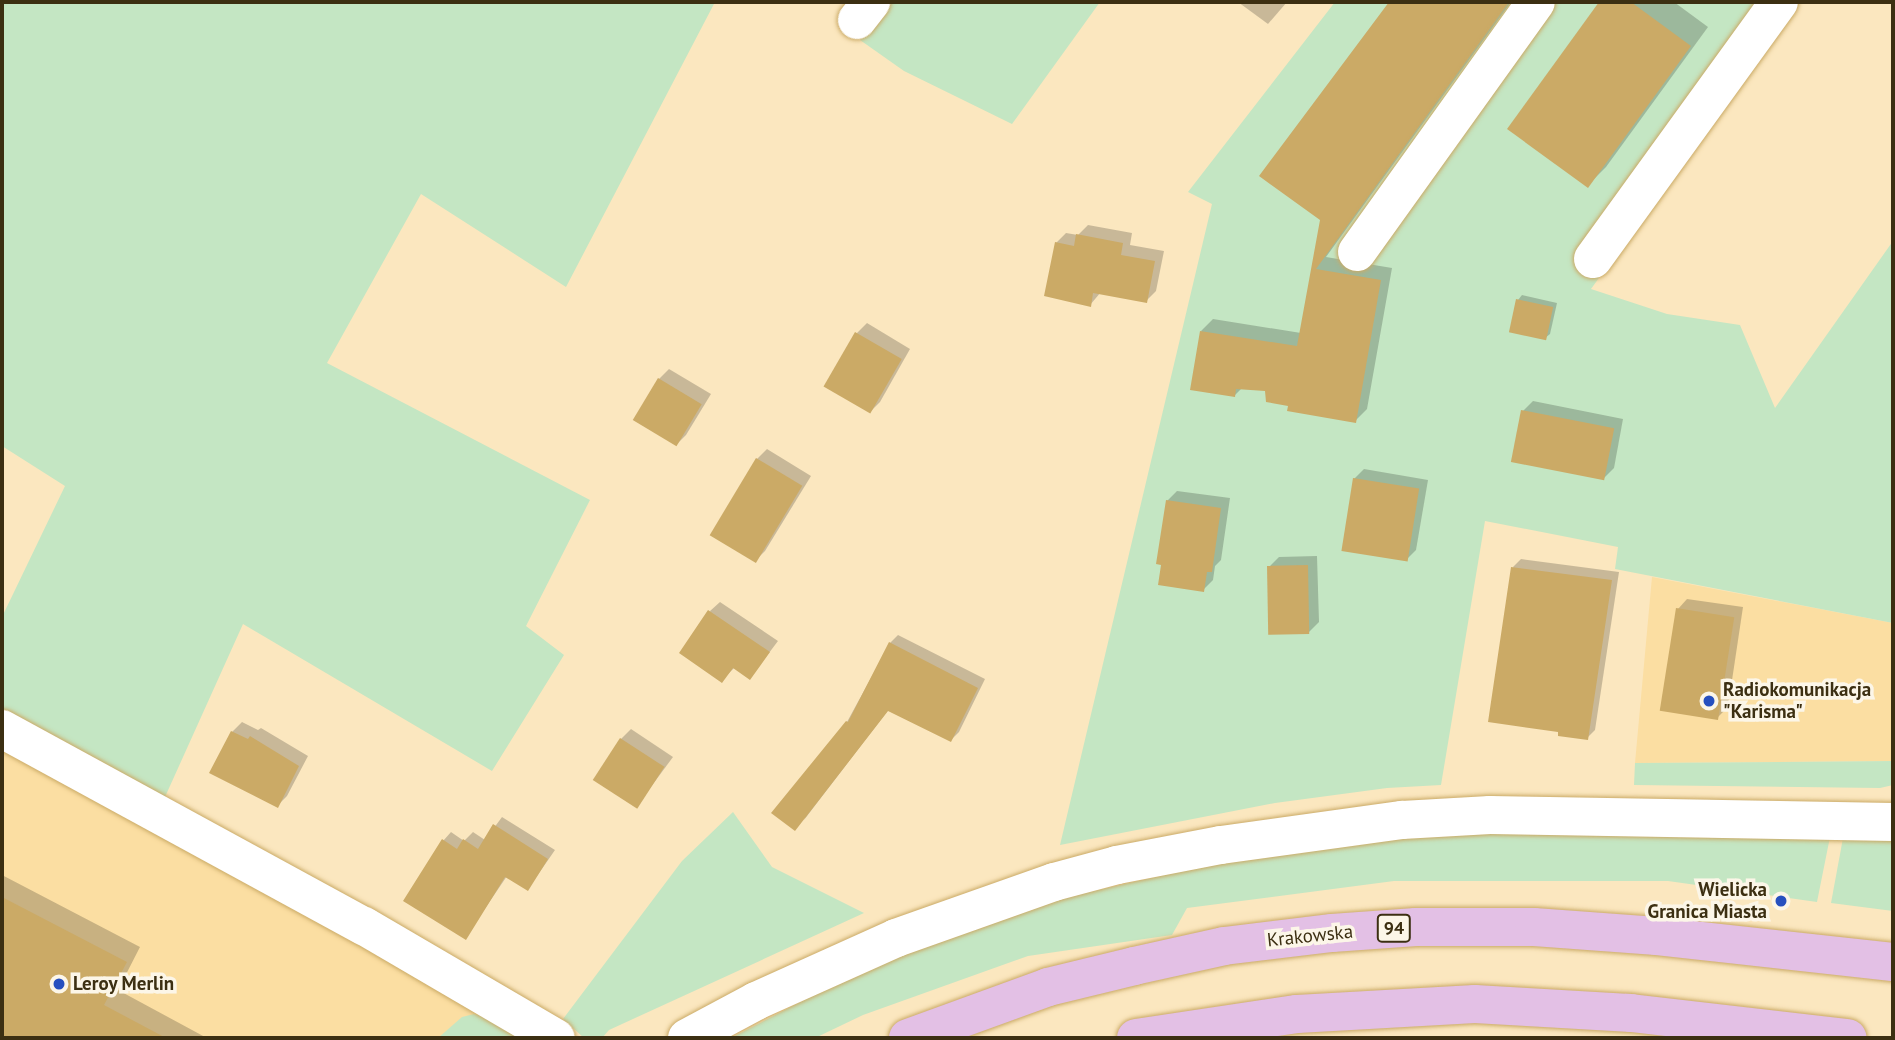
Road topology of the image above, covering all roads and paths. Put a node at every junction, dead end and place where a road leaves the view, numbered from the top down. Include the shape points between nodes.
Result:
1 (1536, 2) edge
2 (1779, 2) edge
3 (1357, 252) dead end
4 (1593, 259) dead end
5 (2, 729) edge
6 (1893, 822) edge
7 (1893, 962) edge
8 (556, 1038) edge
9 (687, 1038) edge
10 (908, 1038) edge
11 (1136, 1038) edge
12 (1849, 1038) edge

1 - 3 street
2 - 4 street
5 - 8 street via 364,926
6 - 9 street via 1490,815 1402,820 1221,845 1054,882 896,938 756,1001
7 - 10 main road, Krakowska / 94 via 1534,927 1416,927 1332,933 1224,946 1048,987
11 - 12 main road via 1297,1014 1475,1004 1630,1013

